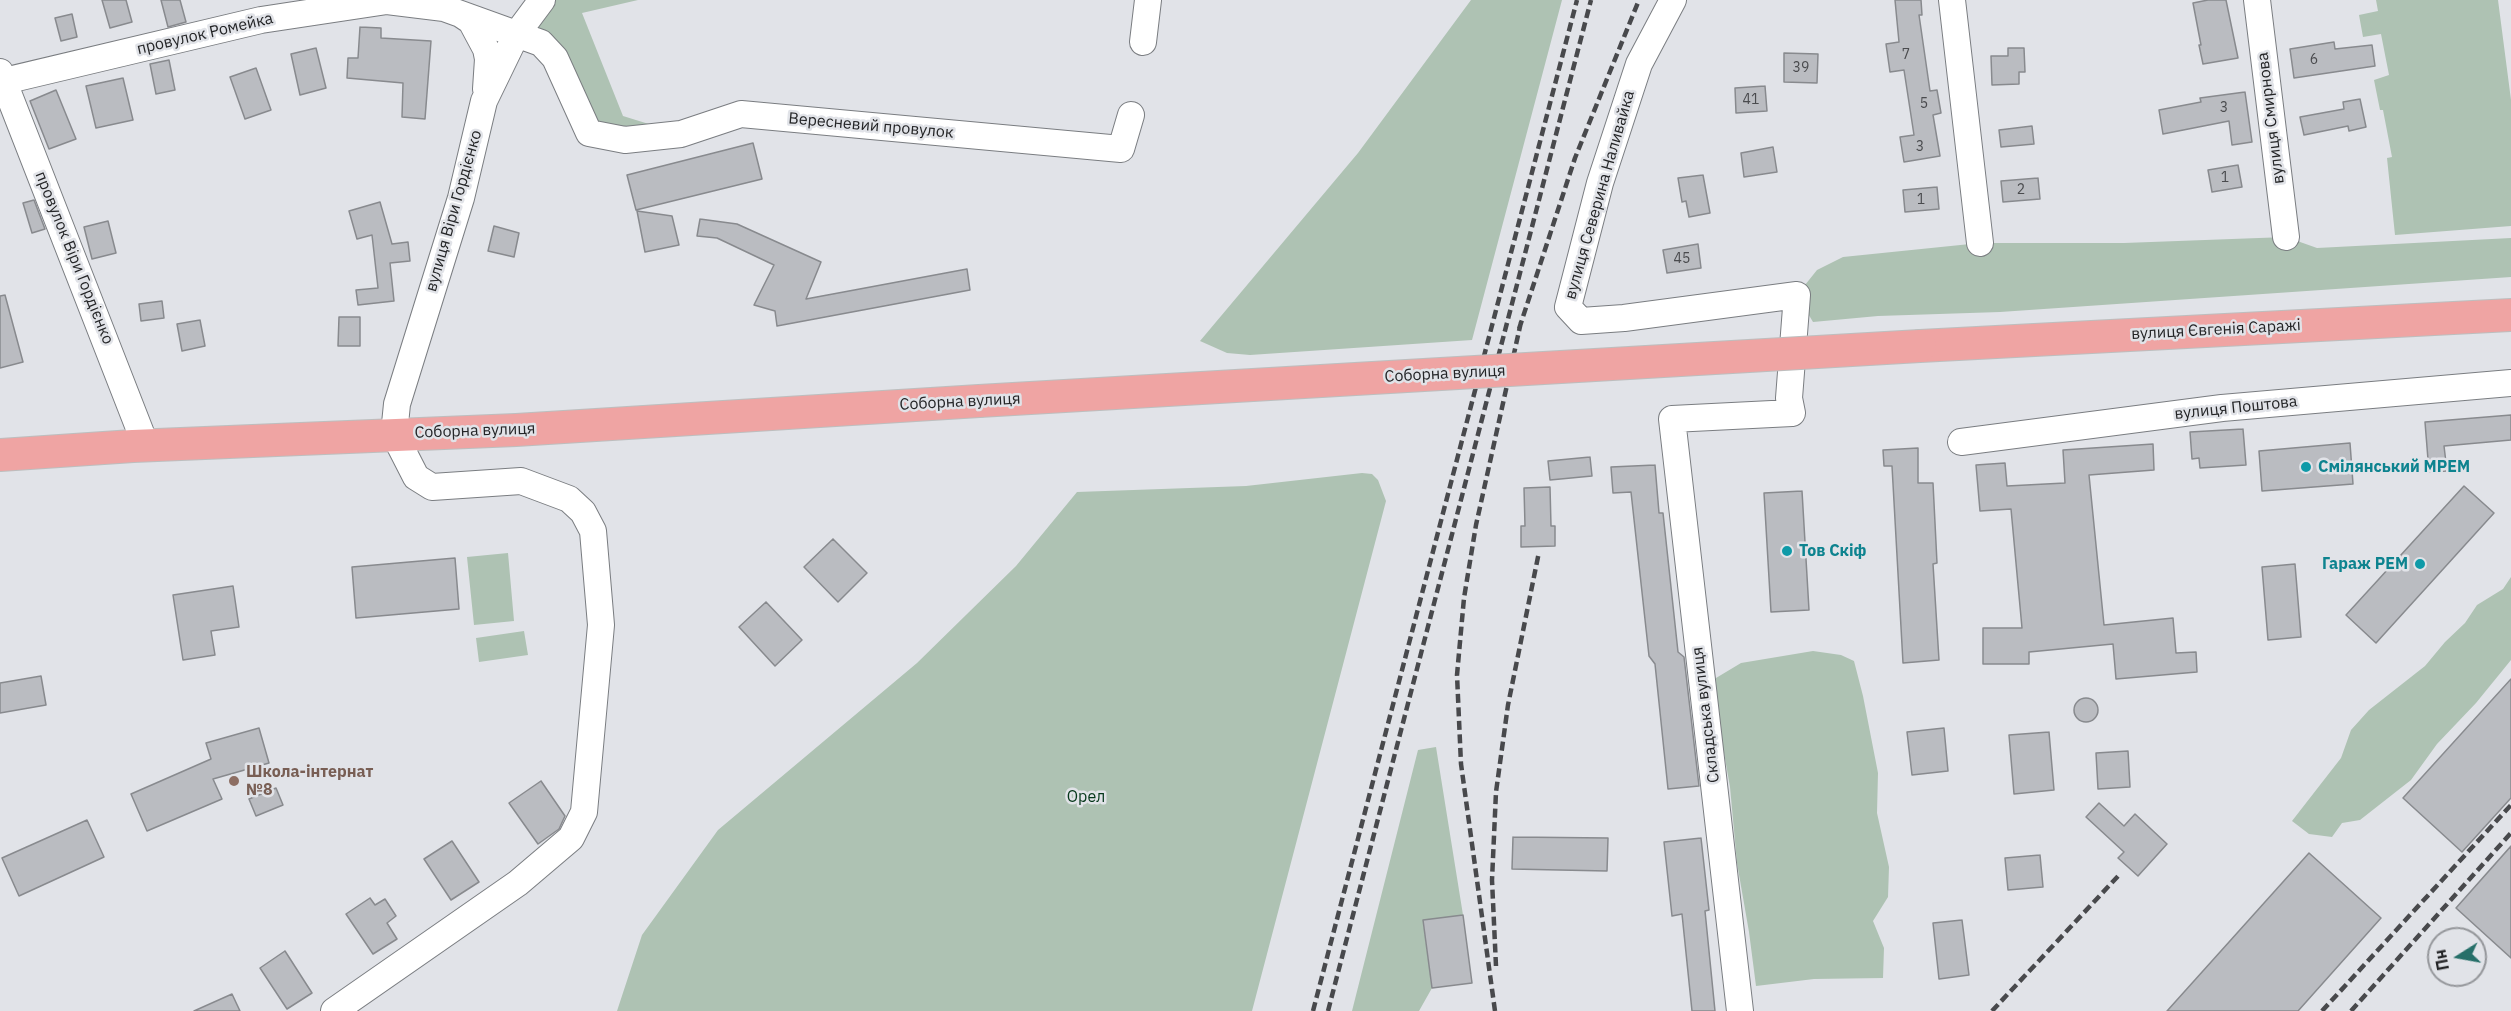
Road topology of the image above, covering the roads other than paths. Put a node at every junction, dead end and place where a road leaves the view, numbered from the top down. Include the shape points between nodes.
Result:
1 (542, 0) edge
2 (1148, 0) edge
3 (1673, 0) edge
4 (1952, 0) edge
5 (2257, 0) edge
6 (462, 14) junction
7 (516, 35) junction
8 (1143, 42) dead end
9 (1, 78) edge
10 (484, 102) junction
11 (1131, 115) dead end
12 (589, 133) joint
13 (2286, 237) dead end
14 (1980, 243) dead end
15 (2511, 315) edge
16 (1920, 346) joint
17 (2511, 383) edge
18 (1672, 419) joint
19 (394, 434) junction
20 (1961, 442) dead end
21 (146, 446) junction
22 (0, 455) edge
23 (334, 1011) edge
24 (1740, 1011) edge

1 - 7 street, вулиця Віри Гордієнко
2 - 8 street
3 - 18 street, вулиця Северина Наливайка via 1639,64 1600,183 1568,307 1581,321 1797,296 1789,398 1792,413
4 - 14 street
5 - 13 street, вулиця Смирнова
6 - 7 street, провулок Ромейка
6 - 9 street, провулок Ромейка via 387,1 328,9 261,20
6 - 10 street via 471,21 486,49
7 - 10 street, вулиця Віри Гордієнко
7 - 12 street, провулок Ромейка via 548,48
9 - 21 street, провулок Віри Гордієнко
10 - 19 street, вулиця Віри Гордієнко via 460,198 397,404
11 - 12 street, Вересневий провулок via 1121,149 741,114 681,134 626,140
15 - 16 main road, вулиця Євгенія Саражі
16 - 19 main road, Соборна вулиця, bridge via 516,430
17 - 20 street, вулиця Поштова via 2222,408
18 - 24 street, Складська вулиця
19 - 21 main road, Соборна вулиця
19 - 23 street via 416,477 432,487 520,481 569,499 583,512 593,531 601,625 584,812 571,838 518,883
21 - 22 main road, Соборна вулиця

